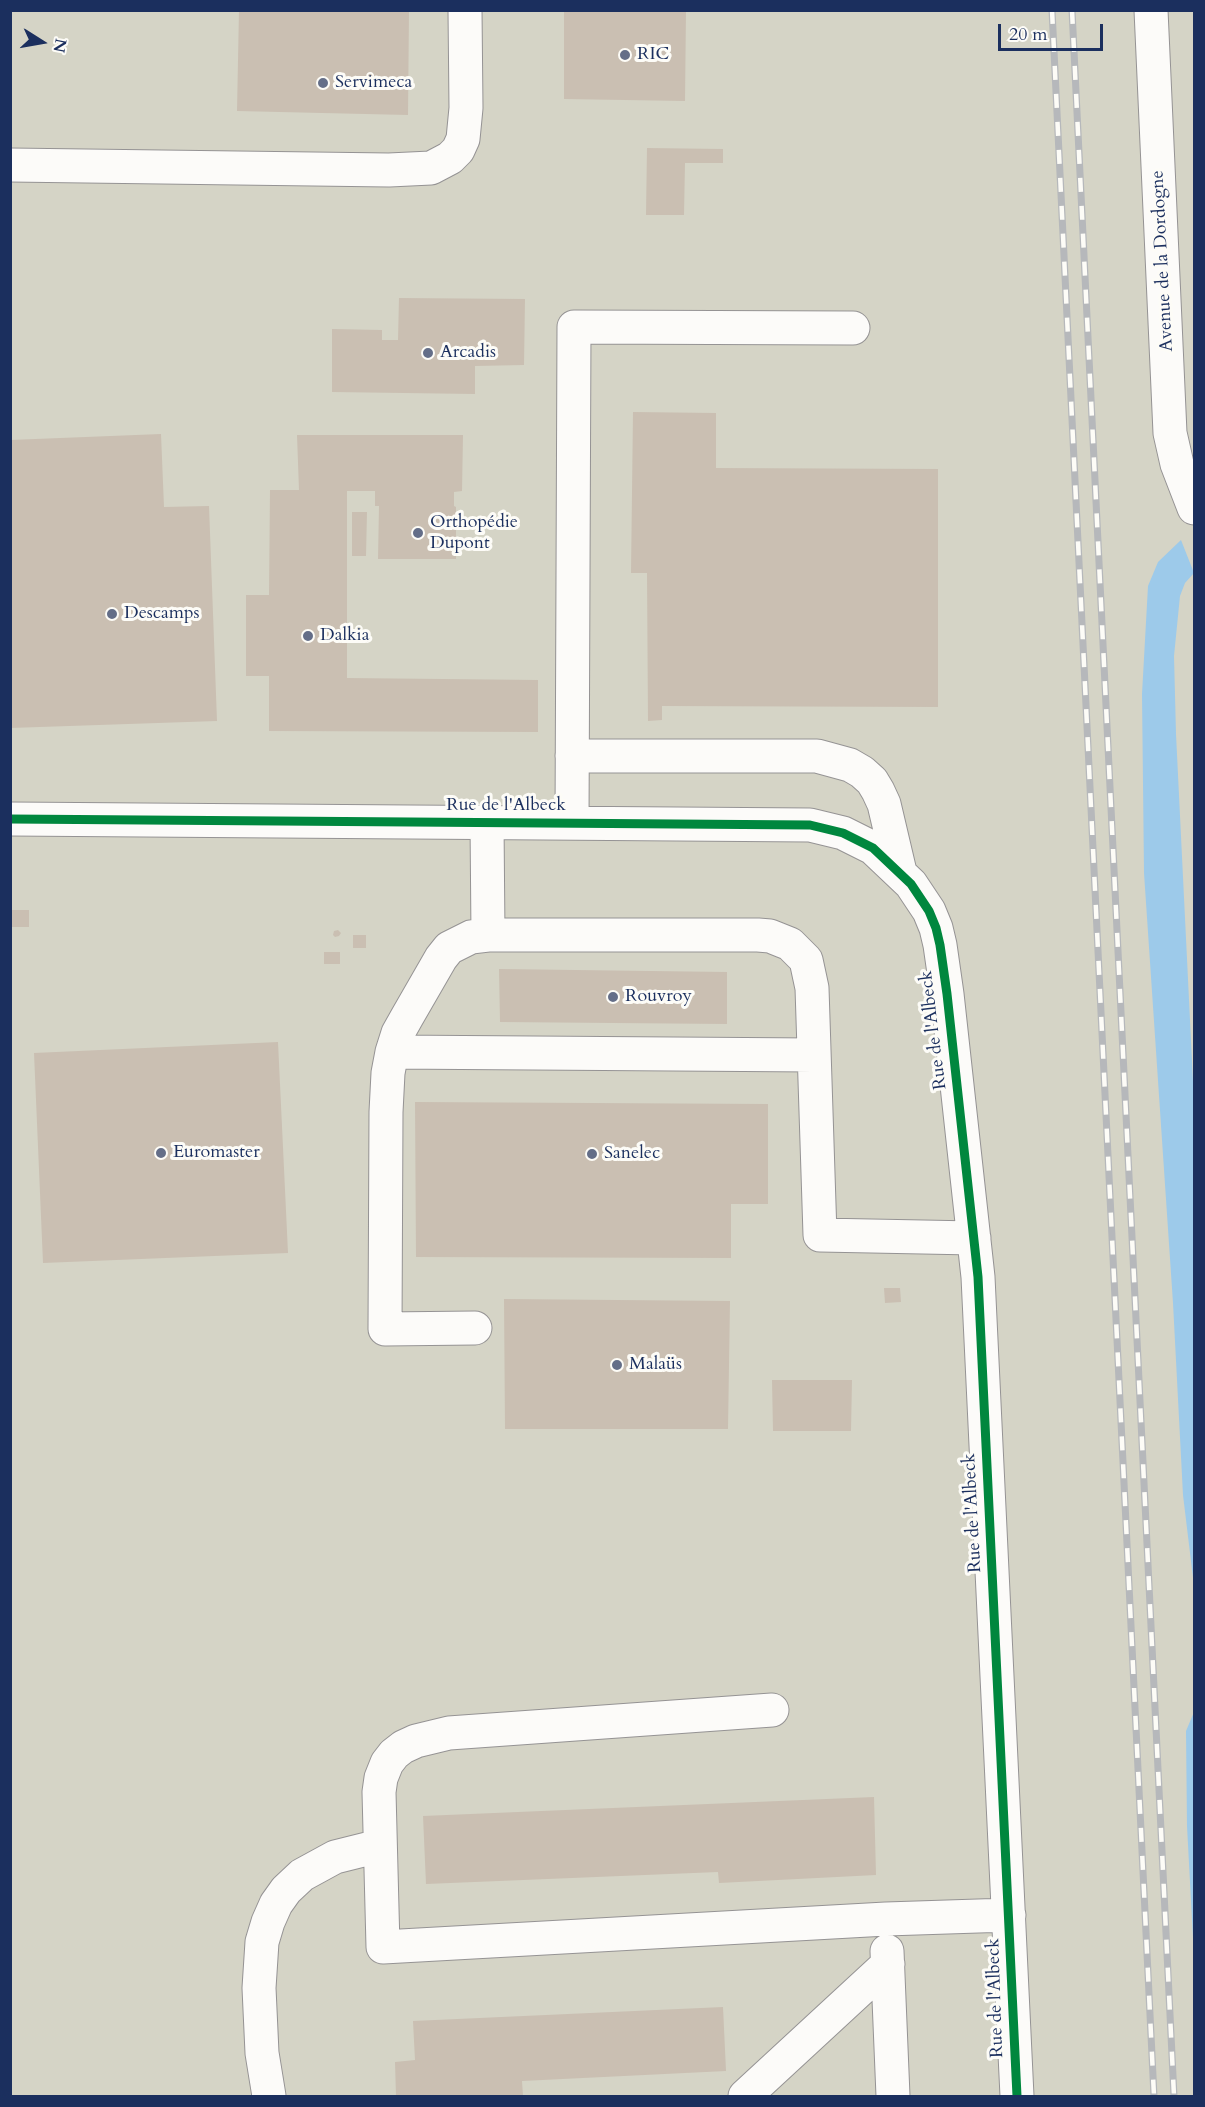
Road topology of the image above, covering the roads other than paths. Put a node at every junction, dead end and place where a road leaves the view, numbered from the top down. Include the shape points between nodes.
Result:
1 (465, 10) edge
2 (1151, 10) edge
3 (10, 165) edge
4 (853, 328) dead end
5 (1194, 508) edge
6 (572, 756) junction
7 (10, 819) edge
8 (487, 822) junction
9 (572, 823) junction
10 (900, 872) junction
11 (488, 935) junction
12 (392, 1052) junction
13 (814, 1054) junction
14 (974, 1238) junction
15 (475, 1329) dead end
16 (772, 1710) dead end
17 (379, 1846) junction
18 (1009, 1915) junction
19 (886, 1919) junction
20 (888, 1964) junction
21 (269, 2097) edge
22 (745, 2097) edge
23 (893, 2097) edge
24 (1017, 2097) edge

1 - 3 street via 463,139 450,158 430,168
2 - 5 street, Avenue de la Dordogne via 1170,433
4 - 6 street via 574,327
6 - 9 street
6 - 10 street via 818,756 850,765 872,781 878,791
7 - 8 street, Rue de l'Albeck
8 - 9 street, Rue de l'Albeck
8 - 11 street
9 - 10 street, Rue de l'Albeck via 810,825 858,840
10 - 14 street, Rue de l'Albeck via 929,911 940,945
11 - 12 street via 471,937 449,948 398,1033
11 - 13 street via 758,935 781,939 806,960 810,973
12 - 13 street
12 - 15 street via 386,1112 385,1329
13 - 14 street via 820,1235
14 - 18 street, Rue de l'Albeck
16 - 17 street via 449,1733 416,1741 394,1754 381,1778
17 - 19 street via 383,1947
17 - 21 street via 335,1857 302,1875 286,1890 267,1922 259,1988
18 - 19 street
18 - 24 street, Rue de l'Albeck
19 - 20 street
20 - 22 street
20 - 23 street

